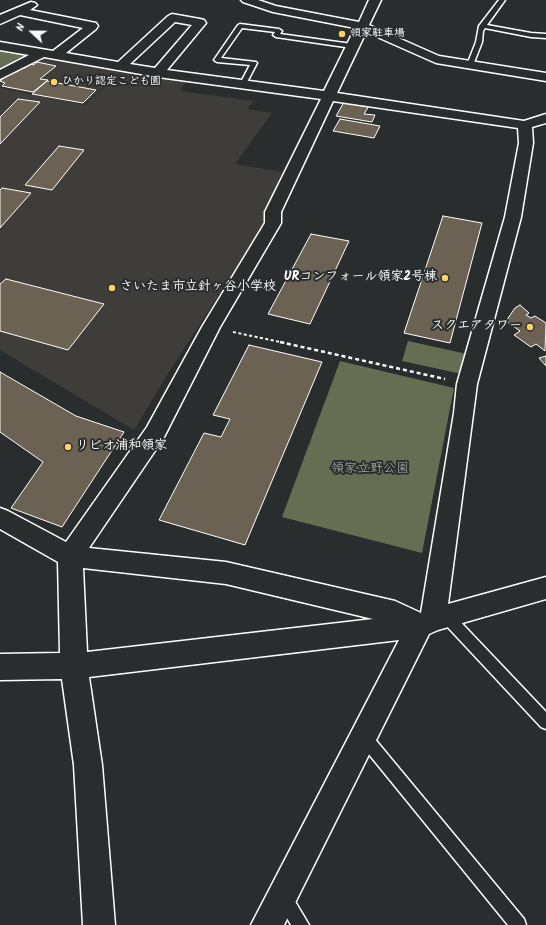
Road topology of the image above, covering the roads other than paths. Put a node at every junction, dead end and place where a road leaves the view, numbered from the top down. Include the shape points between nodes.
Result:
1 (41, 0) edge
2 (247, 0) edge
3 (375, 0) edge
4 (502, 0) edge
5 (19, 11) junction
6 (1, 19) edge
7 (362, 26) junction
8 (482, 26) junction
9 (546, 36) edge
10 (0, 46) edge
11 (352, 46) junction
12 (42, 53) junction
13 (55, 56) junction
14 (470, 64) junction
15 (120, 66) junction
16 (158, 73) junction
17 (0, 75) edge
18 (546, 77) edge
19 (243, 84) junction
20 (328, 96) junction
21 (546, 118) edge
22 (525, 125) junction
23 (0, 518) edge
24 (70, 556) junction
25 (546, 588) edge
26 (433, 621) junction
27 (0, 666) edge
28 (74, 666) junction
29 (546, 722) edge
30 (364, 737) junction
31 (282, 896) junction
32 (99, 925) edge
33 (267, 925) edge
34 (301, 925) edge
35 (518, 925) edge

1 - 5 street
2 - 7 street via 273,9
3 - 7 street
4 - 8 lane
5 - 6 street
5 - 13 street via 92,26
7 - 11 street
7 - 14 street via 436,59
8 - 9 lane
8 - 14 lane
10 - 12 street
11 - 19 lane via 276,35 279,31 240,26 217,60 254,63
11 - 20 street
12 - 13 street
12 - 17 street
13 - 15 street
14 - 18 street
15 - 16 street
15 - 16 street via 172,18 200,23
16 - 19 street
19 - 20 street
20 - 22 street
20 - 24 street via 274,212 273,223 211,327 154,432
21 - 22 street
22 - 26 street via 526,143 513,217 467,384
23 - 24 street
24 - 26 street via 226,573
24 - 28 street
25 - 26 street
26 - 28 street
26 - 29 lane
26 - 30 street
27 - 28 street
28 - 32 street via 88,765
30 - 31 street
30 - 35 lane
31 - 33 street
31 - 34 lane

